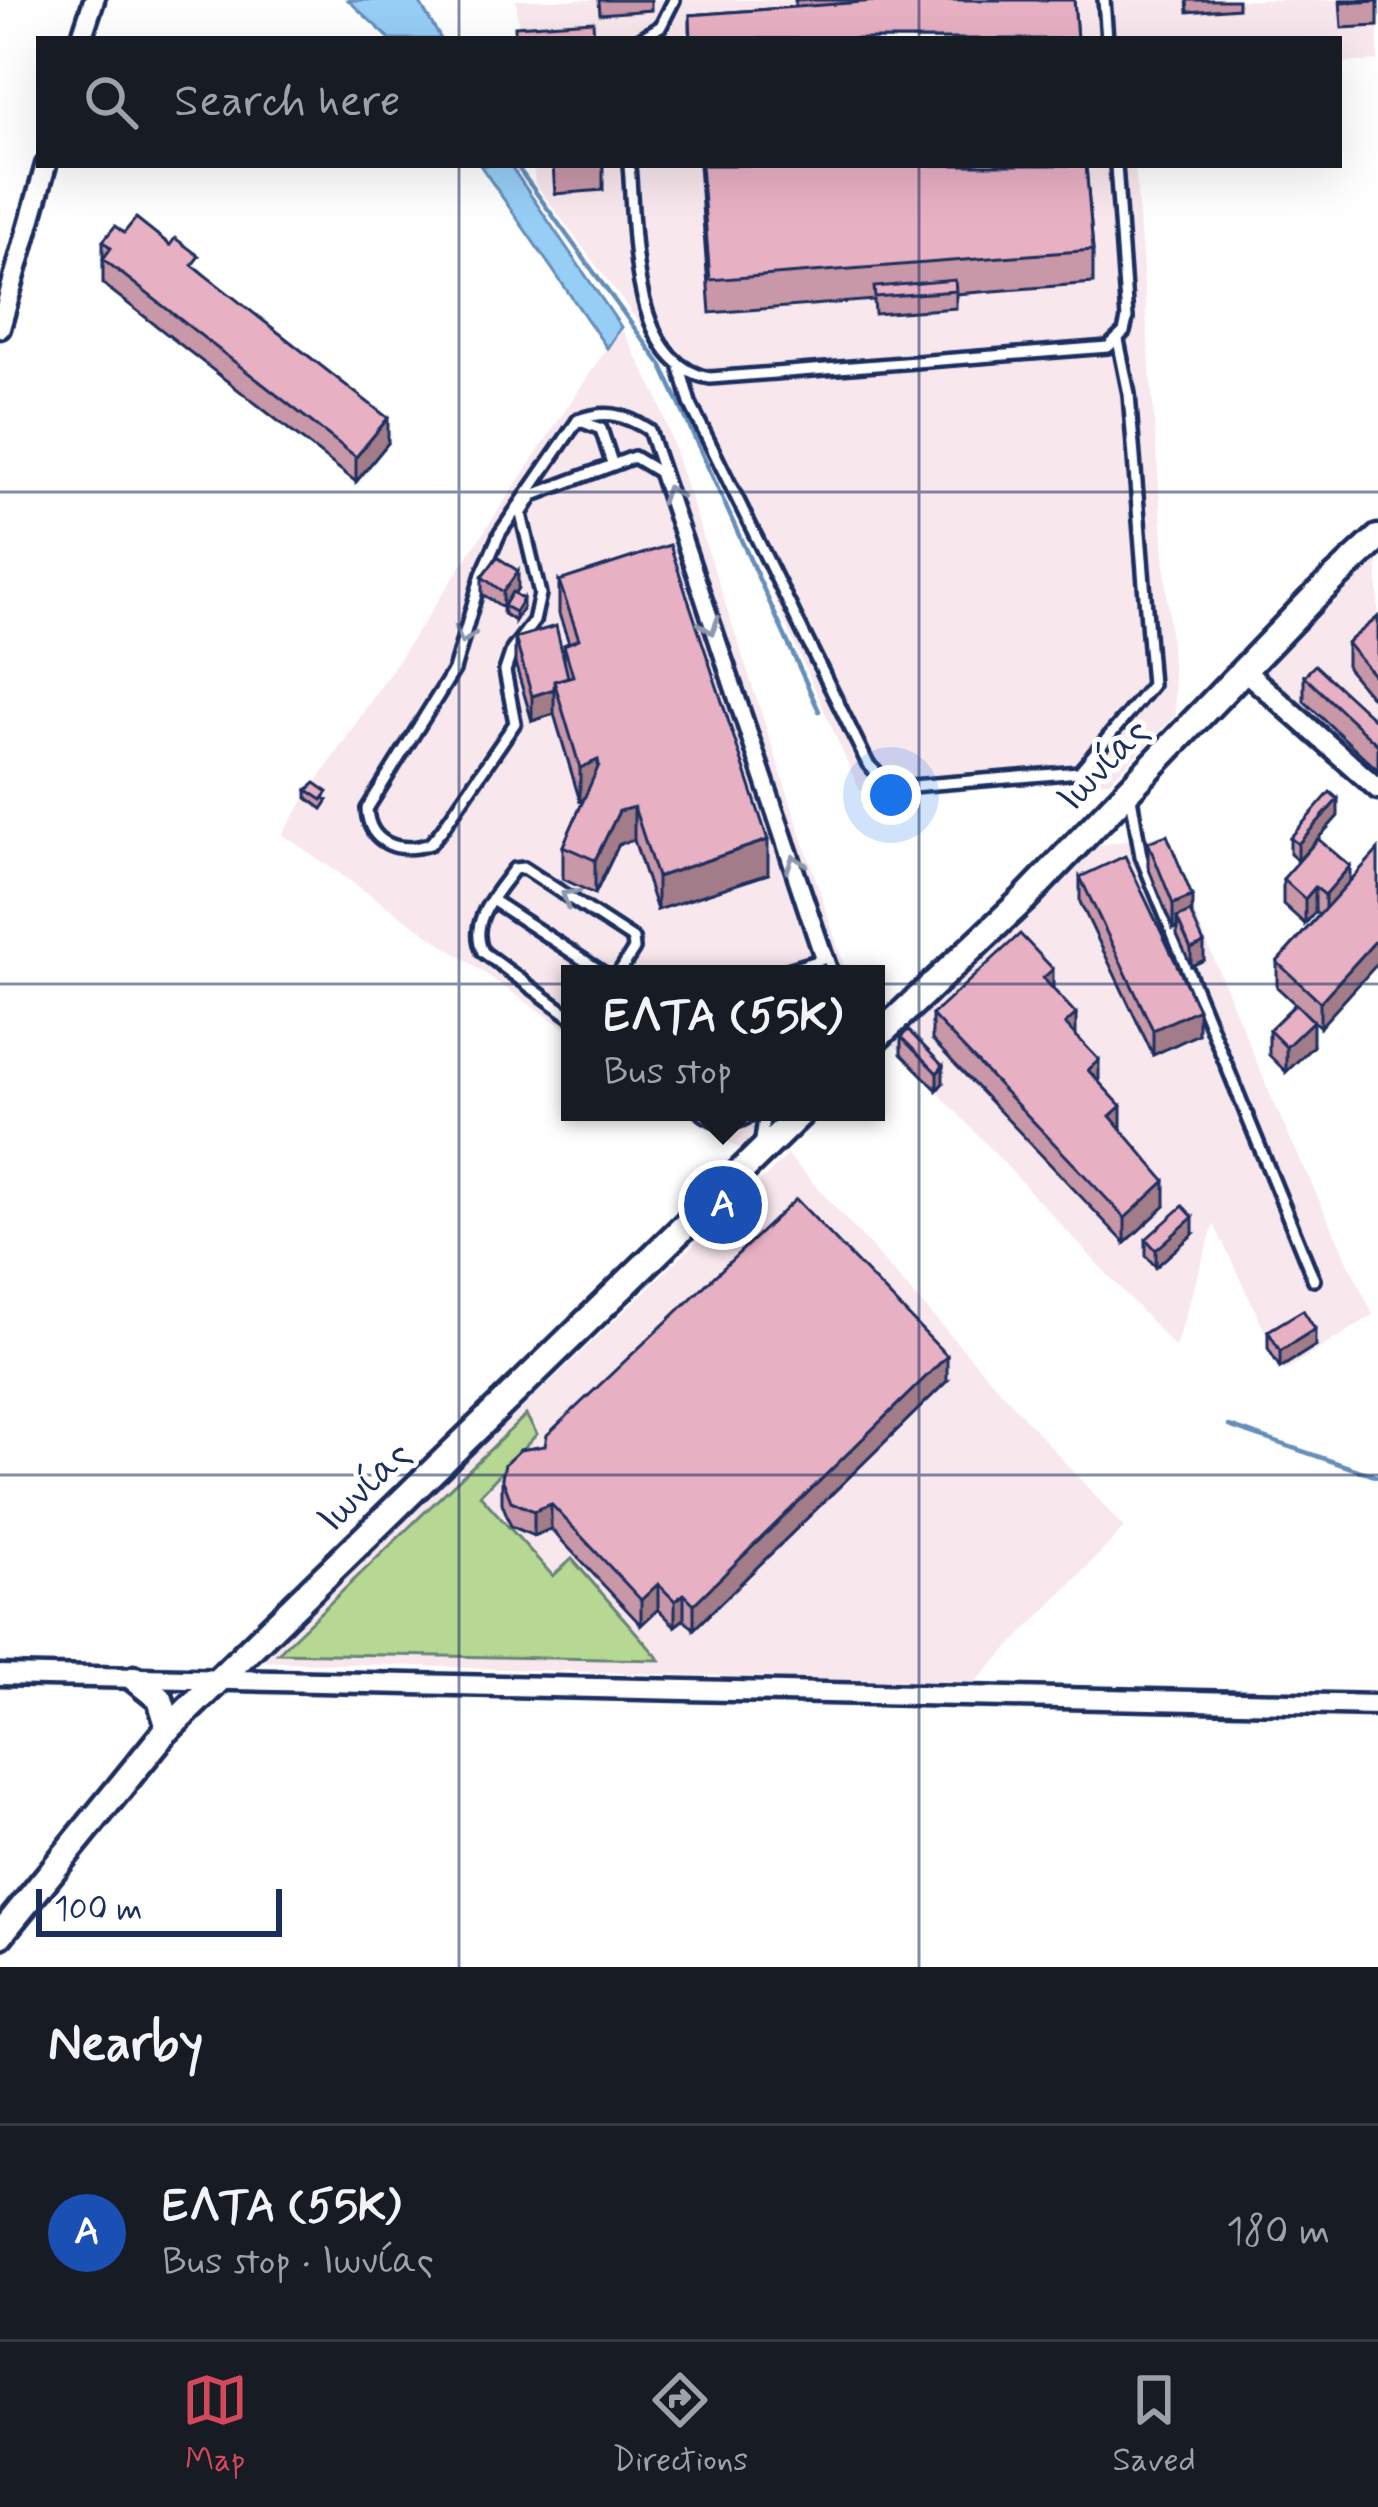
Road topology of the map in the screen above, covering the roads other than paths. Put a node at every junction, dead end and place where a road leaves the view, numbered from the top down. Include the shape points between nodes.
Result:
1 (94, 0) edge
2 (674, 0) edge
3 (1104, 0) edge
4 (82, 36) edge
5 (645, 36) edge
6 (1107, 36) edge
7 (45, 168) edge
8 (628, 168) edge
9 (1116, 168) edge
10 (0, 328) edge
11 (1118, 340) junction
12 (680, 368) junction
13 (578, 420) junction
14 (612, 463) junction
15 (1378, 538) edge
16 (1245, 671) junction
17 (1378, 789) edge
18 (1130, 791) junction
19 (492, 900) junction
20 (591, 965) edge
21 (624, 965) edge
22 (804, 965) edge
23 (830, 965) edge
24 (561, 1009) edge
25 (885, 1029) edge
26 (713, 1121) edge
27 (744, 1121) edge
28 (759, 1121) edge
29 (793, 1121) edge
30 (759, 1156) junction
31 (1314, 1280) dead end
32 (0, 1675) edge
33 (135, 1679) junction
34 (215, 1681) junction
35 (1378, 1705) edge
36 (169, 1728) junction
37 (0, 1935) edge

1 - 4 street
2 - 5 lane via 661,26
3 - 6 lane
7 - 10 street
8 - 12 lane via 641,300
9 - 11 lane via 1127,305
11 - 12 lane via 1096,351 710,378
11 - 12 lane via 1138,481 1152,685 1079,772 912,786 887,783 868,764
13 - 14 lane via 601,429
13 -> 14 lane via 500,533 454,670 367,809 375,837 394,848 430,844 515,723 506,671 540,594 521,514 533,495
23 -> 13 lane via 649,430 611,413
14 -> 22 lane via 634,457 659,472 821,960
15 - 16 street, Ιωνίας
16 - 17 street
16 - 18 street, Ιωνίας
18 - 25 street, Ιωνίας
18 - 31 lane via 1141,856
19 - 20 lane
21 -> 19 lane via 634,939 524,868 514,869
19 - 24 lane via 479,920 483,952
26 - 27 lane
28 - 30 lane
29 - 30 street, Ιωνίας
30 - 34 street, Ιωνίας
32 - 33 street
33 - 34 street
33 - 36 street via 160,1699
34 - 35 street
34 - 36 street, Ιωνίας
36 - 37 street, Ιωνίας

